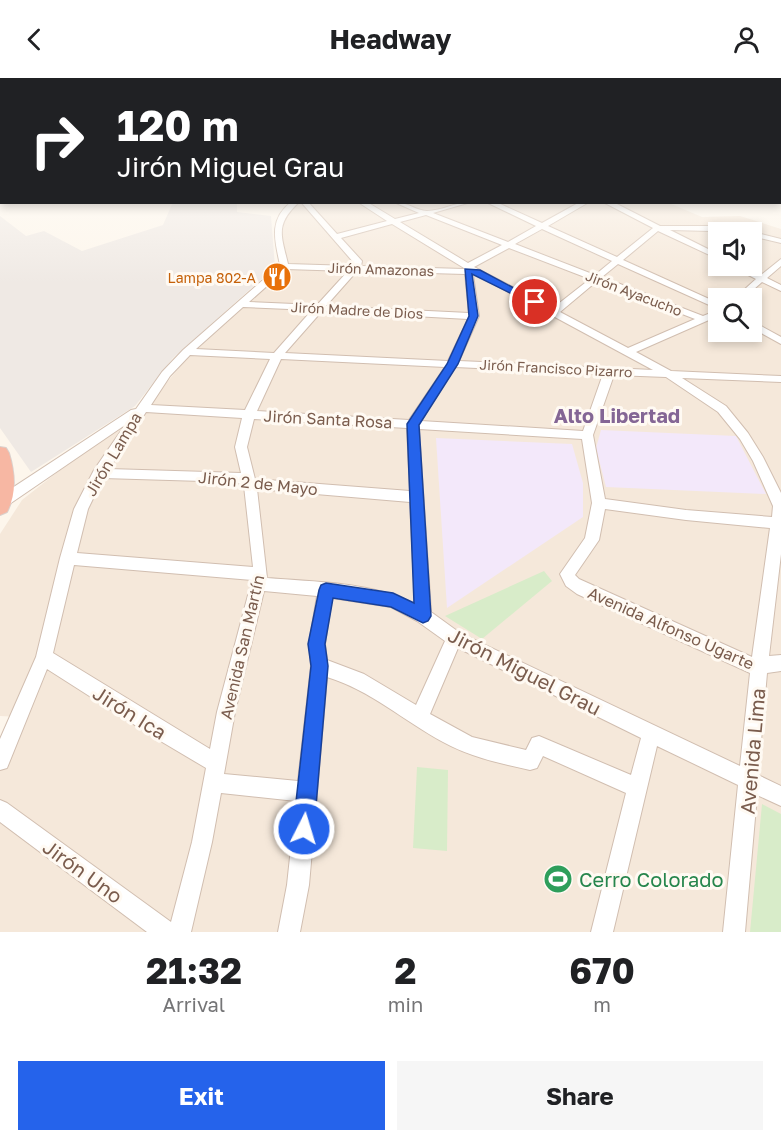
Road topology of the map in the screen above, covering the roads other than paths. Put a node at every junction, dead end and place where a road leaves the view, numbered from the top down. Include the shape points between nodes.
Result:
1 (293, 204) edge
2 (306, 204) edge
3 (364, 204) edge
4 (402, 204) edge
5 (461, 204) edge
6 (493, 204) edge
7 (582, 204) edge
8 (610, 204) edge
9 (424, 214) junction
10 (394, 222) junction
11 (542, 226) junction
12 (657, 228) junction
13 (336, 237) junction
14 (781, 241) edge
15 (508, 245) junction
16 (708, 253) edge
17 (617, 260) junction
18 (781, 262) edge
19 (284, 266) junction
20 (354, 268) junction
21 (471, 270) junction
22 (757, 276) edge
23 (596, 278) junction
24 (761, 278) junction
25 (750, 288) edge
26 (781, 288) edge
27 (708, 301) edge
28 (241, 304) junction
29 (319, 308) junction
30 (554, 312) junction
31 (474, 316) junction
32 (708, 317) edge
33 (703, 319) junction
34 (762, 330) edge
35 (781, 340) edge
36 (187, 352) junction
37 (627, 352) junction
38 (277, 356) junction
39 (452, 364) junction
40 (609, 371) junction
41 (667, 373) junction
42 (781, 379) edge
43 (142, 408) junction
44 (249, 415) junction
45 (413, 424) junction
46 (587, 435) junction
47 (0, 453) edge
48 (99, 473) junction
49 (250, 483) junction
50 (417, 496) junction
51 (780, 501) edge
52 (599, 503) junction
53 (2, 504) edge
54 (779, 523) edge
55 (67, 558) junction
56 (260, 579) junction
57 (326, 590) junction
58 (423, 616) junction
59 (454, 638) junction
60 (44, 657) junction
61 (781, 663) edge
62 (319, 666) junction
63 (759, 668) junction
64 (419, 718) junction
65 (651, 733) junction
66 (0, 761) edge
67 (215, 773) junction
68 (750, 780) junction
69 (637, 788) junction
70 (307, 792) junction
71 (781, 796) edge
72 (0, 810) edge
73 (166, 932) edge
74 (180, 932) edge
75 (289, 932) edge
76 (602, 932) edge
77 (734, 932) edge

1 - 19 street via 283,212 276,226
2 - 13 street
3 - 10 street
4 - 9 street, Jirón Ayacucho
5 - 9 street
6 - 11 street
7 - 11 street
8 - 12 street
9 - 10 street
9 - 15 street, Jirón Ayacucho
10 - 13 street
10 - 21 street
11 - 15 street
11 - 17 street
12 - 14 street via 729,228
12 - 16 street
12 - 17 street
13 - 20 street via 358,262
15 - 21 street
15 - 23 street, Jirón Ayacucho
17 - 23 street
17 - 27 street
18 - 24 street
19 - 20 street, Jirón Amazonas
19 - 28 street, Jirón Lampa
20 - 21 street, Jirón Amazonas
20 - 29 street, Avenida San Martín
21 - 30 street
21 - 31 street
22 - 24 street
23 - 30 street
23 - 33 street, Jirón Ayacucho
24 - 25 street
24 - 26 street
28 - 29 street, Jirón Madre de Dios
28 - 36 street, Jirón Lampa
29 - 31 street, Jirón Madre de Dios
29 - 38 street, Avenida San Martín
30 - 37 street
31 - 39 street
32 - 33 street
33 - 37 street
34 - 35 street
36 - 38 street, Jirón Francisco Pizarro
36 - 43 street, Jirón Lampa
37 - 41 street
38 - 39 street, Jirón Francisco Pizarro
38 - 44 street, Avenida San Martín
39 - 40 street, Jirón Francisco Pizarro
39 - 45 street
40 - 41 street, Jirón Francisco Pizarro
40 - 46 street, Avenida Alfonso Ugarte
41 - 42 street, Jirón Francisco Pizarro
41 - 51 street via 722,409 744,436
43 - 44 street, Jirón Santa Rosa
43 - 48 street, Jirón Lampa
43 - 53 street
44 - 45 street, Jirón Santa Rosa
44 - 49 street, Avenida San Martín via 242,447
45 - 46 street, Jirón Santa Rosa
45 - 50 street
46 - 52 street, Avenida Alfonso Ugarte
47 - 53 highway via 5,469
48 - 49 street, Jirón 2 de Mayo via 238,477
48 - 55 street, Jirón Lampa via 81,509
49 - 50 street, Jirón 2 de Mayo
49 - 56 street, Avenida San Martín
50 - 58 street
51 - 54 street, Avenida Lima
52 - 54 street
52 - 63 street, Avenida Alfonso Ugarte via 592,540 567,574 573,584
54 - 63 street, Avenida Lima
55 - 56 street, Jirón Miguel Grau
55 - 60 street, Jirón Lampa
56 - 57 street, Jirón Miguel Grau
56 - 67 street, Avenida San Martín via 226,712
57 - 58 street, Jirón Miguel Grau via 393,600
57 - 62 street via 317,644
58 - 59 street, Jirón Miguel Grau
59 - 64 street
59 - 65 street, Jirón Miguel Grau
60 - 66 street, Jirón Lampa
60 - 67 street, Jirón Ica via 158,730
61 - 63 street, Avenida Alfonso Ugarte
62 - 64 street via 341,671
62 - 70 street
63 - 68 street, Avenida Lima
64 - 69 street via 469,746 531,761 539,745
65 - 68 street, Jirón Miguel Grau
65 - 69 street
67 - 70 street
67 - 74 street, Avenida San Martín
68 - 71 street, Jirón Miguel Grau
68 - 77 street, Avenida Lima
69 - 76 street
70 - 75 street
72 - 73 street, Jirón Uno

